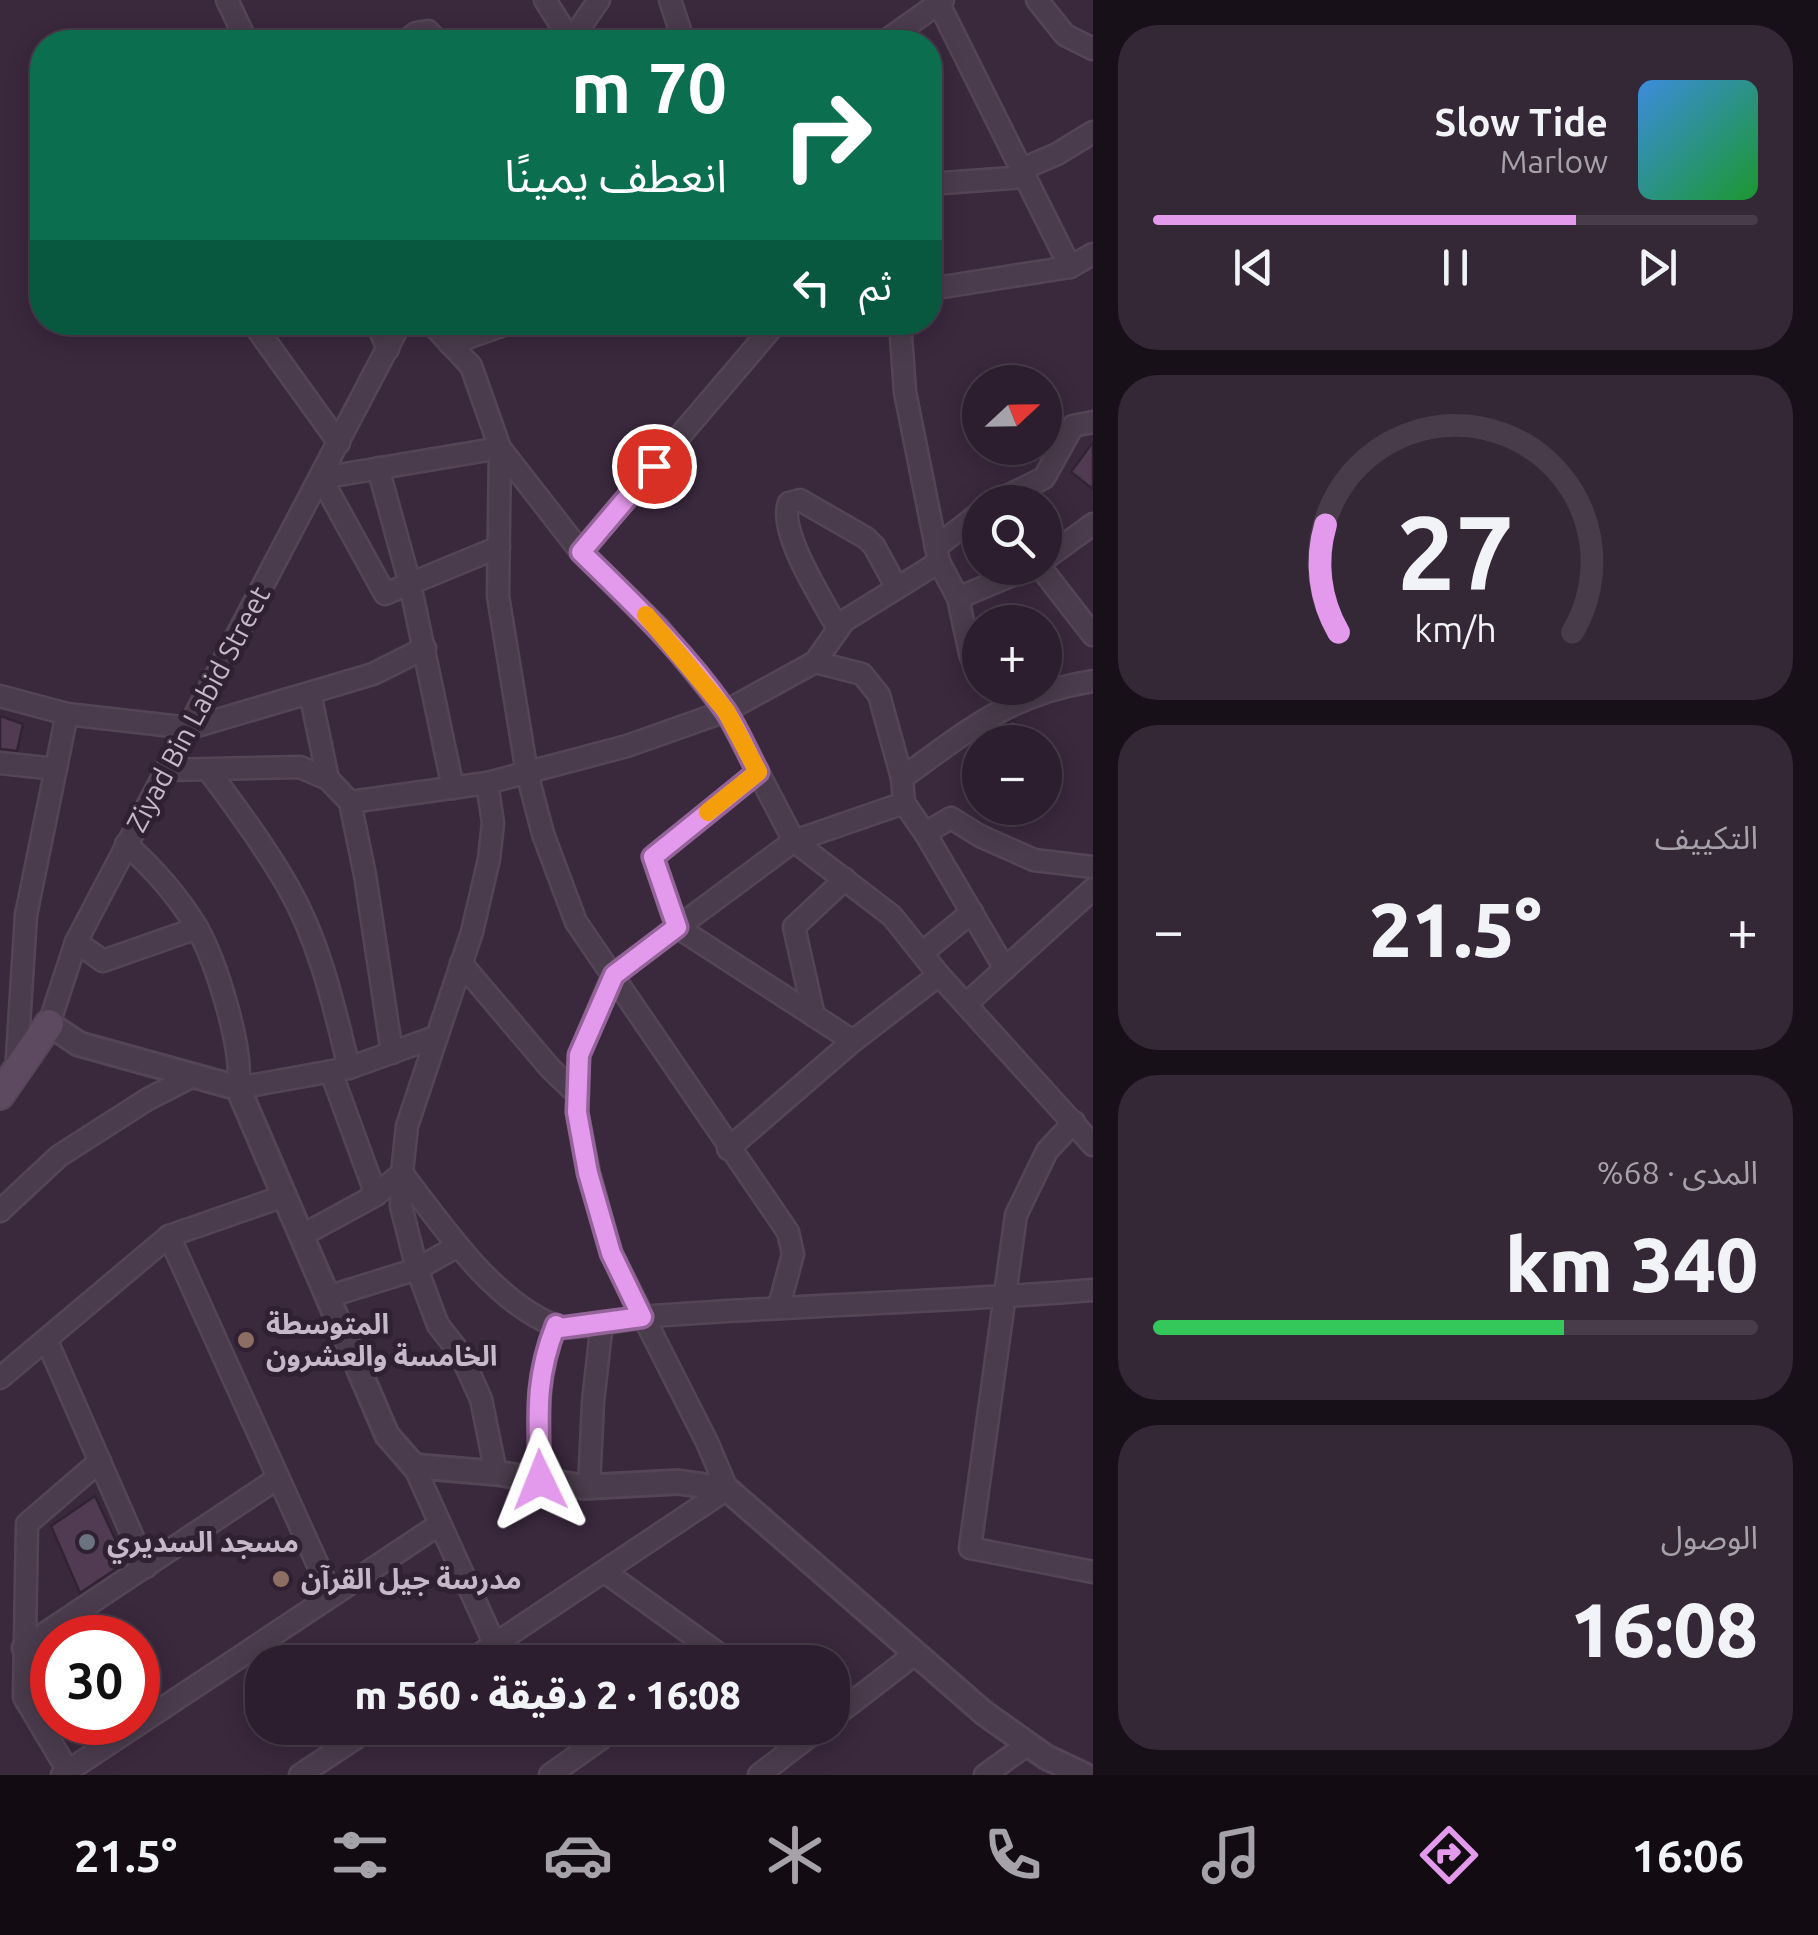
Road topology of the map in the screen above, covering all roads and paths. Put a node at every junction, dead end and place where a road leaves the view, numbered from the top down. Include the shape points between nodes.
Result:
1 (227, 0) edge
2 (545, 0) edge
3 (599, 0) edge
4 (670, 0) edge
5 (1037, 0) edge
6 (939, 1) edge
7 (241, 30) edge
8 (563, 30) edge
9 (578, 30) edge
10 (680, 30) edge
11 (900, 30) edge
12 (1093, 49) edge
13 (1093, 132) edge
14 (1022, 173) junction
15 (942, 183) edge
16 (1093, 254) edge
17 (1070, 267) junction
18 (942, 287) edge
19 (261, 335) edge
20 (382, 335) edge
21 (394, 335) edge
22 (442, 335) edge
23 (475, 335) edge
24 (765, 335) edge
25 (901, 335) edge
26 (450, 344) junction
27 (388, 348) junction
28 (1093, 422) edge
29 (339, 444) junction
30 (500, 448) junction
31 (378, 468) junction
32 (321, 478) junction
33 (1030, 485) edge
34 (1093, 524) edge
35 (962, 531) edge
36 (499, 547) junction
37 (1062, 547) edge
38 (581, 552) junction
39 (938, 555) junction
40 (410, 584) junction
41 (989, 585) edge
42 (1054, 585) edge
43 (897, 588) junction
44 (958, 598) junction
45 (962, 617) edge
46 (838, 630) junction
47 (1093, 635) edge
48 (425, 648) junction
49 (814, 662) junction
50 (1093, 682) edge
51 (310, 692) junction
52 (0, 696) edge
53 (993, 705) edge
54 (726, 711) junction
55 (996, 711) junction
56 (67, 714) junction
57 (190, 728) junction
58 (0, 763) edge
59 (56, 769) junction
60 (167, 770) junction
61 (208, 770) junction
62 (758, 772) junction
63 (527, 773) junction
64 (902, 778) junction
65 (328, 780) junction
66 (487, 783) junction
67 (453, 788) junction
68 (350, 802) junction
69 (904, 804) junction
70 (925, 833) junction
71 (794, 841) junction
72 (126, 844) junction
73 (1093, 867) edge
74 (845, 879) junction
75 (1092, 892) edge
76 (972, 912) junction
77 (677, 927) junction
78 (197, 928) junction
79 (76, 942) junction
80 (922, 953) junction
81 (462, 963) junction
82 (1005, 968) junction
83 (614, 975) junction
84 (939, 975) junction
85 (966, 1004) junction
86 (814, 1016) junction
87 (49, 1024) junction
88 (436, 1037) junction
89 (853, 1041) junction
90 (392, 1053) junction
91 (340, 1070) junction
92 (193, 1076) junction
93 (8, 1084) edge
94 (238, 1088) junction
95 (578, 1095) junction
96 (1074, 1122) junction
97 (1093, 1145) edge
98 (728, 1149) junction
99 (402, 1173) junction
100 (376, 1195) junction
101 (284, 1196) junction
102 (0, 1211) edge
103 (169, 1236) junction
104 (301, 1236) junction
105 (458, 1246) junction
106 (417, 1268) junction
107 (1093, 1290) edge
108 (328, 1297) junction
109 (1002, 1297) junction
110 (779, 1306) junction
111 (642, 1317) junction
112 (602, 1322) junction
113 (556, 1325) junction
114 (47, 1340) junction
115 (0, 1378) edge
116 (100, 1462) junction
117 (414, 1466) junction
118 (496, 1473) junction
119 (278, 1478) junction
120 (540, 1480) junction
121 (590, 1487) junction
122 (728, 1489) junction
123 (440, 1524) junction
124 (146, 1567) junction
125 (604, 1572) junction
126 (1093, 1572) edge
127 (331, 1594) junction
128 (495, 1645) joint
129 (698, 1645) edge
130 (23, 1648) junction
131 (915, 1654) junction
132 (850, 1704) edge
133 (1028, 1744) junction
134 (349, 1745) edge
135 (592, 1745) edge
136 (798, 1745) edge
137 (315, 1771) edge
138 (65, 1773) edge
139 (550, 1775) edge
140 (759, 1775) edge
141 (985, 1775) edge
142 (1084, 1775) edge

1 - 7 street
2 - 8 street
3 - 9 street
4 - 10 street
5 - 12 street via 1065,35
6 - 11 street
6 - 14 street
13 - 14 street
14 - 15 street
14 - 17 street
16 - 17 street
17 - 18 street
19 - 29 street
20 - 27 street
21 - 27 street, Ziyad Bin Labid Street
22 - 26 street
23 - 26 street
24 - 38 street
25 - 39 street via 905,392
26 - 30 street via 471,366
27 - 29 street, Ziyad Bin Labid Street
28 - 33 street via 1073,426 1044,478
29 - 32 street, Ziyad Bin Labid Street
30 - 31 street
30 - 36 street
30 - 38 street
31 - 32 street
31 - 40 street
32 - 40 street via 385,594
32 - 57 street, Ziyad Bin Labid Street
34 - 37 street
35 - 39 street
36 - 40 street
36 - 63 street via 498,596
38 - 54 street via 659,628
39 - 43 street
39 - 44 street
40 - 48 street
41 - 44 street
42 - 47 street
43 - 46 street
43 - 46 street via 866,538 800,500 788,503 793,541
44 - 45 street
46 - 49 street
48 - 51 street via 373,674
48 - 67 street
49 - 54 street
49 - 64 street via 862,674 879,695
50 - 55 street via 1050,688
51 - 57 street
51 - 65 street
52 - 56 street
53 - 55 street
54 - 62 street
54 - 63 street
55 - 64 street
56 - 57 street
56 - 59 street
57 - 60 street, Ziyad Bin Labid Street
58 - 59 street
59 - 93 street via 26,915
60 - 61 street
60 - 72 street, Ziyad Bin Labid Street
61 - 65 street via 300,768
61 - 91 street via 288,888 330,986
62 - 71 street
62 - 77 street via 653,857
63 - 66 street
63 - 83 street via 576,922
64 - 69 street
65 - 68 street
66 - 67 street
66 - 81 street via 489,858
67 - 68 street
68 - 90 street
69 - 70 street
69 - 71 street
70 - 73 street via 951,818 1034,860
70 - 76 street
71 - 74 street
71 - 77 street
72 - 78 street via 158,873
72 - 79 street, Ziyad Bin Labid Street
74 - 80 street via 892,916
74 - 86 street via 794,927
75 - 82 street
76 - 80 street
76 - 82 street
77 - 83 street
77 - 86 street
78 - 79 street via 103,961
78 - 94 street via 229,1014
79 - 87 street, Ziyad Bin Labid Street
80 - 84 street
81 - 88 street
81 - 95 street
82 - 85 street
83 - 95 street via 579,1055
83 - 98 street
84 - 85 street
84 - 89 street
85 - 96 street
86 - 89 street
87 - 92 street via 79,1044
87 - 93 main road, Ziyad Bin Labid Street
88 - 90 street
88 - 99 street via 407,1126
89 - 98 street
90 - 91 street
91 - 94 street
91 - 100 street
92 - 94 street
92 - 102 street via 59,1156
94 - 101 street
95 - 111 street via 588,1173 611,1253
96 - 97 street
96 - 109 street via 1046,1151 1024,1194
98 - 110 street via 788,1232 793,1254
99 - 100 street
99 - 105 street
99 - 106 street via 401,1206
100 - 104 street
101 - 103 street
101 - 104 street
103 - 114 street
103 - 119 street
104 - 108 street
105 - 106 street
105 - 113 street via 519,1305
106 - 108 street
106 - 118 street via 438,1325 481,1398
107 - 109 street
108 - 117 street via 387,1435
109 - 110 street
109 - 126 street via 970,1548
110 - 111 street
111 - 112 street
111 - 122 street
112 - 113 street
112 - 121 street
113 - 120 street via 538,1388
114 - 115 street
114 - 116 street
116 - 124 street
116 - 130 street via 27,1524
117 - 118 street
117 - 123 street
118 - 120 street
119 - 124 street
119 - 127 street
120 - 121 street
121 - 122 street via 678,1482
122 - 125 street
122 - 131 street
123 - 127 street
123 - 128 street
124 - 130 street
125 - 128 street
125 - 129 street
127 - 138 street
130 - 138 street via 24,1698
131 - 132 street
131 - 133 street
133 - 141 street
133 - 142 street
134 - 137 street
135 - 139 street
136 - 140 street

